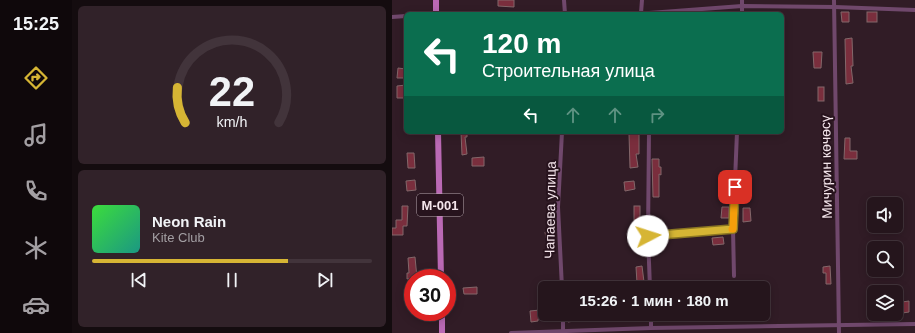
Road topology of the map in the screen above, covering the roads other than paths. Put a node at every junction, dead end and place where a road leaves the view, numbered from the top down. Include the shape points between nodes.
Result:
1 (436, 0) edge
2 (564, 0) edge
3 (642, 0) edge
4 (742, 0) edge
5 (834, 0) edge
6 (742, 6) junction
7 (835, 6) junction
8 (915, 10) edge
9 (436, 12) edge
10 (565, 12) edge
11 (641, 12) edge
12 (672, 12) edge
13 (742, 12) edge
14 (404, 16) edge
15 (392, 17) edge
16 (438, 134) edge
17 (562, 134) edge
18 (649, 134) edge
19 (737, 134) edge
20 (733, 229) junction
21 (648, 236) junction
22 (441, 269) edge
23 (734, 276) dead end
24 (562, 281) edge
25 (650, 281) edge
26 (442, 321) edge
27 (563, 321) edge
28 (652, 321) edge
29 (915, 324) edge
30 (839, 325) junction
31 (652, 328) junction
32 (563, 332) edge
33 (442, 333) edge
34 (511, 333) edge
35 (839, 333) edge

1 - 9 main road
2 - 10 street
3 - 11 street
4 - 6 street
5 - 7 street, Мичурин көчөсү
6 - 7 street
6 - 12 street
6 - 13 street
7 - 8 street
7 - 30 street, Мичурин көчөсү
14 - 15 street
16 - 22 main road, М-001
17 - 24 street, Чапаева улица via 558,207
18 - 21 street
19 - 20 street
20 - 21 street
20 - 23 street
21 - 25 street
26 - 33 main road
27 - 32 street
28 - 31 street
29 - 30 street
30 - 31 street
30 - 35 street, Мичурин көчөсү
31 - 32 street
32 - 34 street

